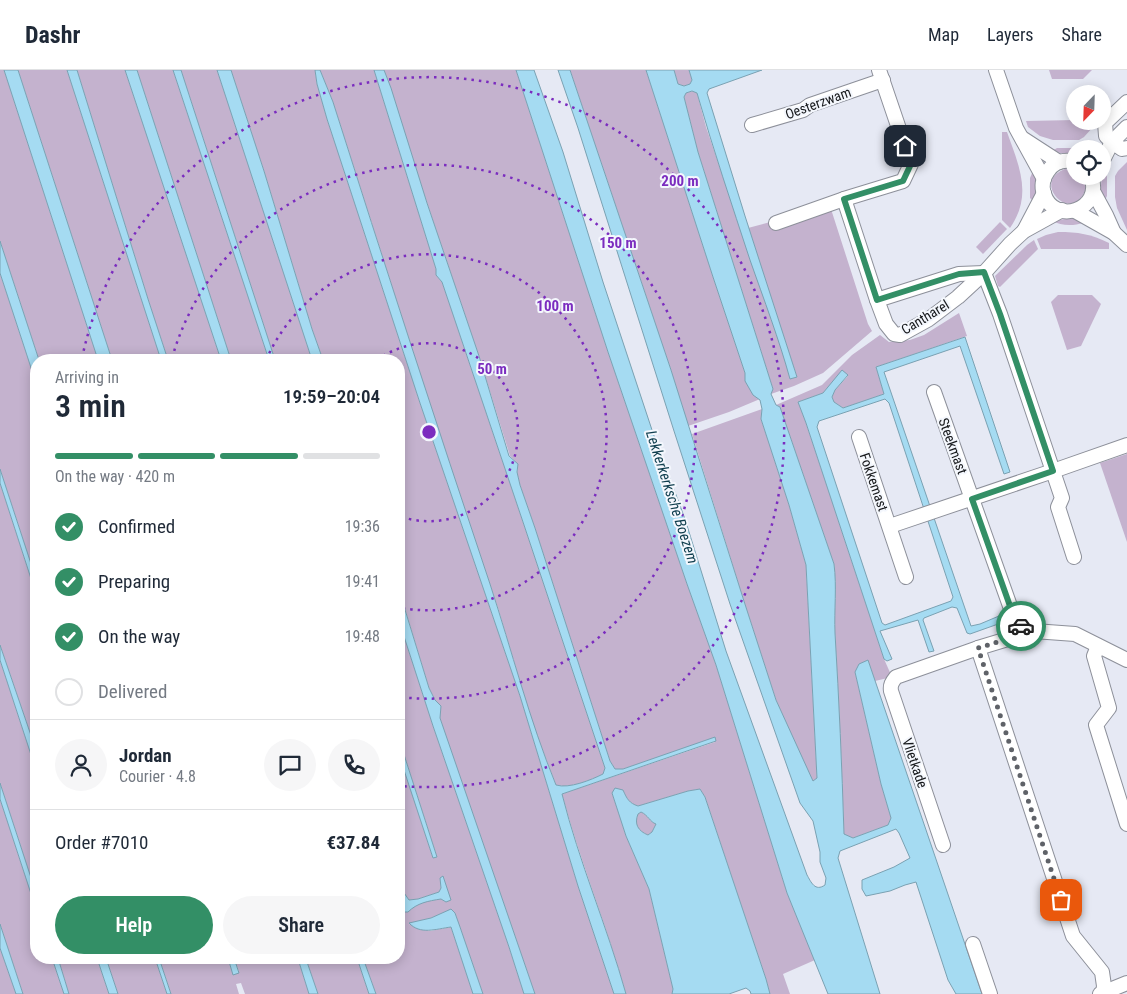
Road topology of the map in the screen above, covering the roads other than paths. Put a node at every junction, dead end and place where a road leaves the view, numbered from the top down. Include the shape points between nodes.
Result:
1 (996, 70) edge
2 (881, 75) edge
3 (1127, 102) edge
4 (752, 126) dead end
5 (1127, 127) edge
6 (1021, 137) junction
7 (1112, 142) junction
8 (1127, 148) edge
9 (1066, 161) edge
10 (1059, 162) junction
11 (1092, 185) edge
12 (1095, 185) edge
13 (1044, 186) junction
14 (833, 203) junction
15 (1068, 211) junction
16 (776, 222) dead end
17 (1024, 231) junction
18 (1114, 233) junction
19 (1127, 245) edge
20 (984, 272) junction
21 (877, 300) junction
22 (934, 392) dead end
23 (859, 438) dead end
24 (1127, 445) edge
25 (1053, 471) junction
26 (972, 499) junction
27 (890, 526) junction
28 (1074, 557) dead end
29 (906, 577) dead end
30 (1034, 631) junction
31 (1098, 646) junction
32 (978, 648) junction
33 (1127, 660) edge
34 (1127, 824) edge
35 (943, 845) dead end
36 (973, 944) dead end
37 (1127, 983) edge
38 (1102, 993) edge
39 (990, 994) edge

1 - 6 street
2 - 4 street, Oesterzwam via 798,112
2 - 14 street via 911,164 903,181
3 - 7 street via 1105,123 1106,136
5 - 7 street
6 - 10 street
6 - 13 street
7 - 8 street
9 - 10 street
10 - 13 street, Cantharel via 1049,169
11 - 15 street, Cantharel via 1084,206
12 - 18 street
13 - 15 street via 1050,204
13 - 17 street, Cantharel
14 - 16 street
14 - 21 street, Cantharel
15 - 17 street, Cantharel
15 - 18 street
17 - 20 street, Cantharel
18 - 19 street
20 - 21 street, Cantharel via 959,274
20 - 21 street, Cantharel via 951,303 900,335 894,334 886,324
20 - 25 street
22 - 26 street, Steekmast
23 - 27 street, Fokkemast
24 - 25 street, Fokkemast
25 - 26 street, Fokkemast
25 - 28 street via 1062,498 1058,507
26 - 27 street, Fokkemast
26 - 30 street, Steekmast via 1014,616 1023,628
27 - 29 street, Fokkemast
30 - 31 street via 1075,634
30 - 32 street
31 - 33 street
31 - 34 street via 1094,656 1109,708 1096,725
32 - 35 street, Vlietkade via 896,677 890,686
32 - 38 street via 1073,936 1102,972
36 - 39 street
37 - 38 street

